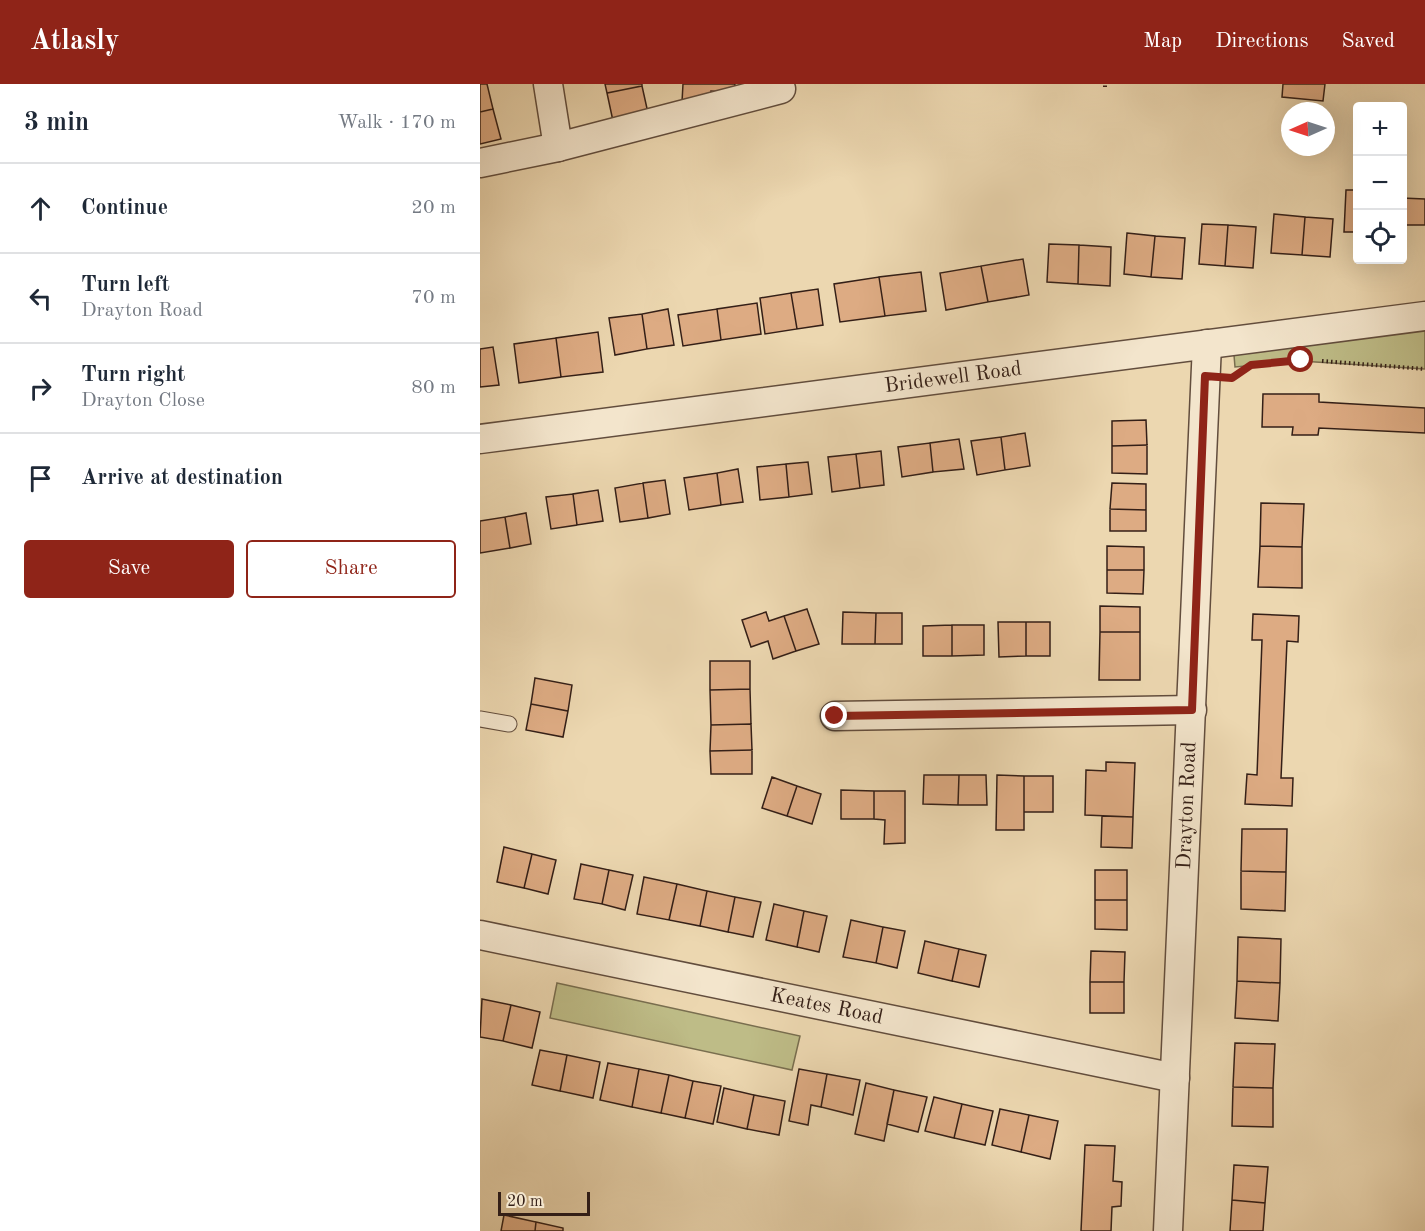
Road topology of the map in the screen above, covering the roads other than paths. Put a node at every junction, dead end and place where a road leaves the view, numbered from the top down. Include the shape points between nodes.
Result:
1 (548, 84) edge
2 (781, 89) dead end
3 (558, 147) junction
4 (480, 163) edge
5 (1425, 316) edge
6 (1207, 344) junction
7 (480, 439) edge
8 (1192, 710) junction
9 (835, 716) dead end
10 (480, 719) edge
11 (509, 724) dead end
12 (480, 935) edge
13 (1175, 1078) junction
14 (1168, 1231) edge

1 - 3 street
2 - 3 street
3 - 4 street
5 - 6 street, Bridewell Road
6 - 7 street, Bridewell Road
6 - 8 street, Drayton Road
8 - 9 street
8 - 13 street, Drayton Road
10 - 11 lane
12 - 13 street, Keates Road
13 - 14 street, Drayton Road

